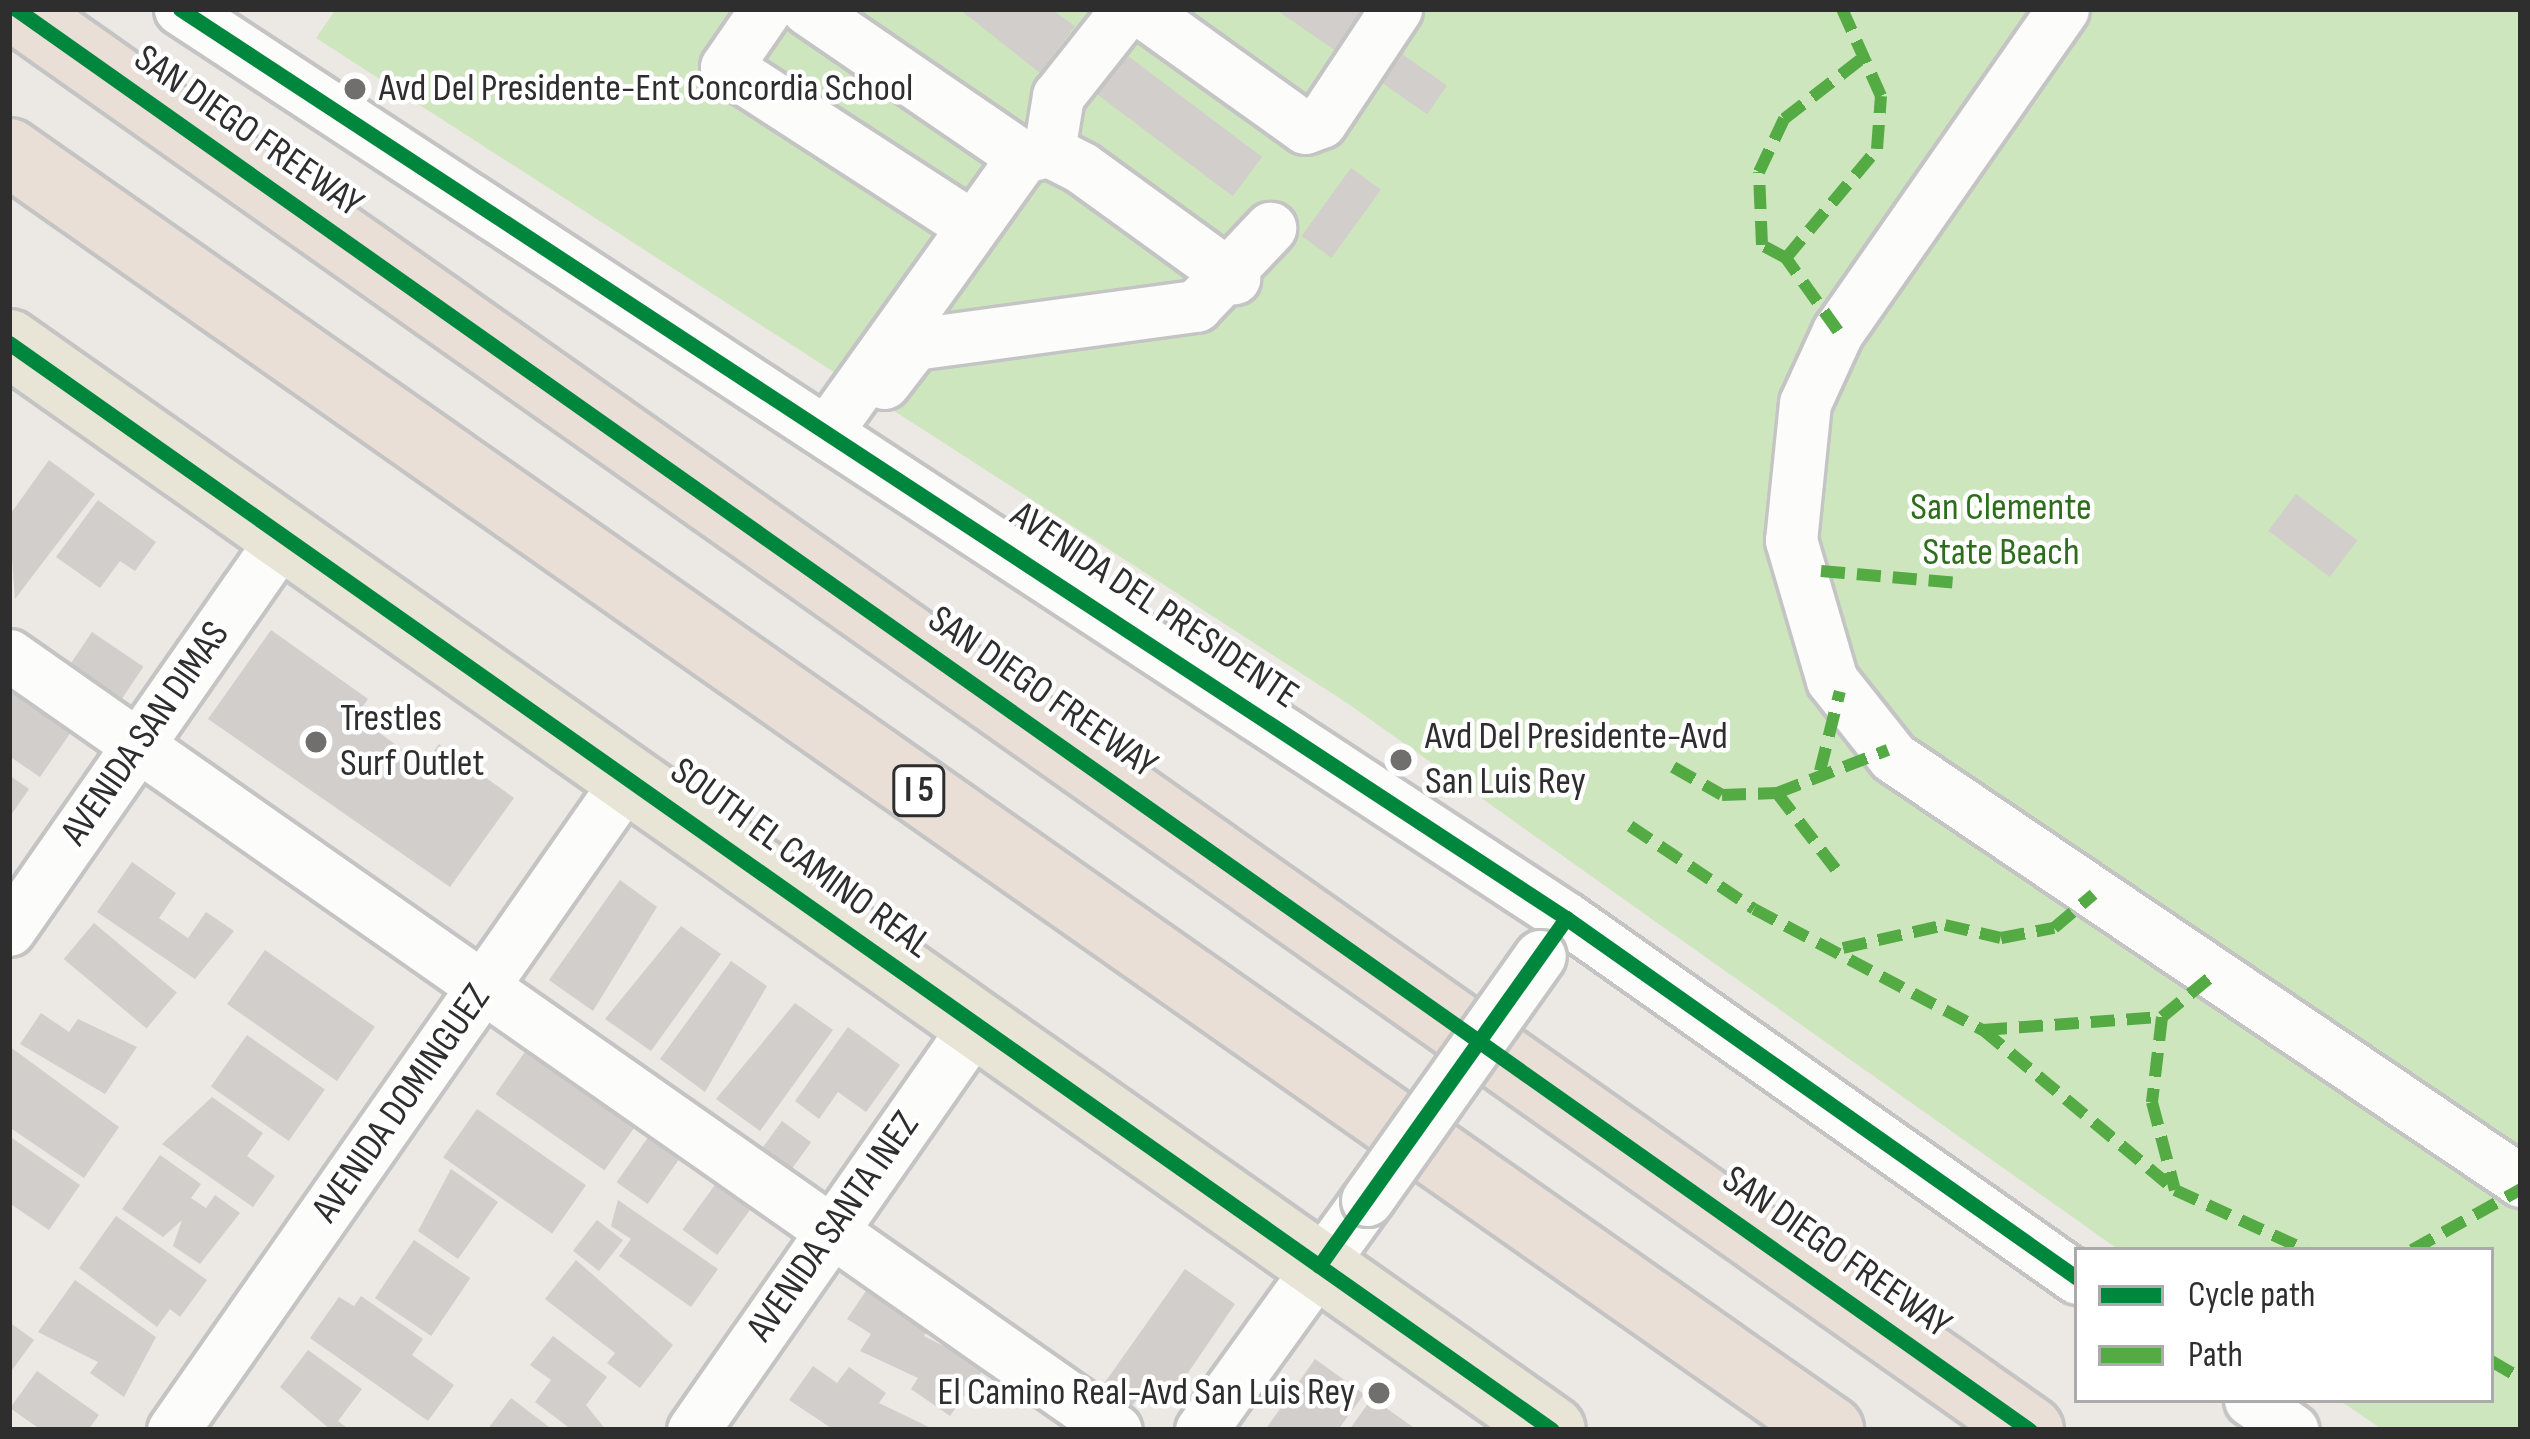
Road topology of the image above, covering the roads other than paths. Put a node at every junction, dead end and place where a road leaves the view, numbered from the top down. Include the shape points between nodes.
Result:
1 (16, 9) edge
2 (180, 9) edge
3 (766, 9) edge
4 (807, 9) edge
5 (1127, 9) edge
6 (1138, 9) edge
7 (1396, 9) edge
8 (2062, 9) edge
9 (9, 152) edge
10 (1036, 154) junction
11 (967, 223) junction
12 (1270, 228) dead end
13 (1234, 278) junction
14 (9, 343) edge
15 (839, 435) junction
16 (282, 538) junction
17 (9, 655) edge
18 (138, 746) junction
19 (629, 777) junction
20 (9, 930) edge
21 (1553, 937) junction
22 (484, 989) junction
23 (976, 1024) junction
24 (2521, 1181) edge
25 (832, 1232) junction
26 (1319, 1266) junction
27 (2074, 1276) edge
28 (2254, 1403) edge
29 (173, 1430) edge
30 (693, 1430) edge
31 (1116, 1430) edge
32 (1201, 1430) edge
33 (1552, 1430) edge
34 (1830, 1430) edge
35 (2030, 1430) edge
36 (2293, 1430) edge

1 - 35 highway, SAN DIEGO FREEWAY
2 - 15 street, AVENIDA DEL PRESIDENTE
3 - 11 street via 726,68
4 - 10 street
5 - 10 street via 1058,95
6 - 7 street via 1305,128 1321,122
8 - 24 street via 1838,332 1805,403 1791,540 1832,680 1893,758
9 - 34 highway, I 5
10 - 11 street
10 - 13 street
11 - 15 street
12 - 13 street
13 - 15 street via 1175,310 914,344
14 - 16 main road, SOUTH EL CAMINO REAL
15 - 21 street, AVENIDA DEL PRESIDENTE
16 - 18 street, AVENIDA SAN DIMAS
16 - 19 main road, SOUTH EL CAMINO REAL
17 - 18 street
18 - 20 street, AVENIDA SAN DIMAS
18 - 22 street
19 - 22 street, AVENIDA DOMINGUEZ
19 - 23 main road, SOUTH EL CAMINO REAL
21 - 26 street, bridge
21 - 27 street, AVENIDA DEL PRESIDENTE
22 - 25 street
22 - 29 street, AVENIDA DOMINGUEZ
23 - 25 street, AVENIDA SANTA INEZ
23 - 26 main road, SOUTH EL CAMINO REAL
25 - 30 street, AVENIDA SANTA INEZ
25 - 31 street
26 - 32 street
26 - 33 main road, SOUTH EL CAMINO REAL
28 - 36 street

